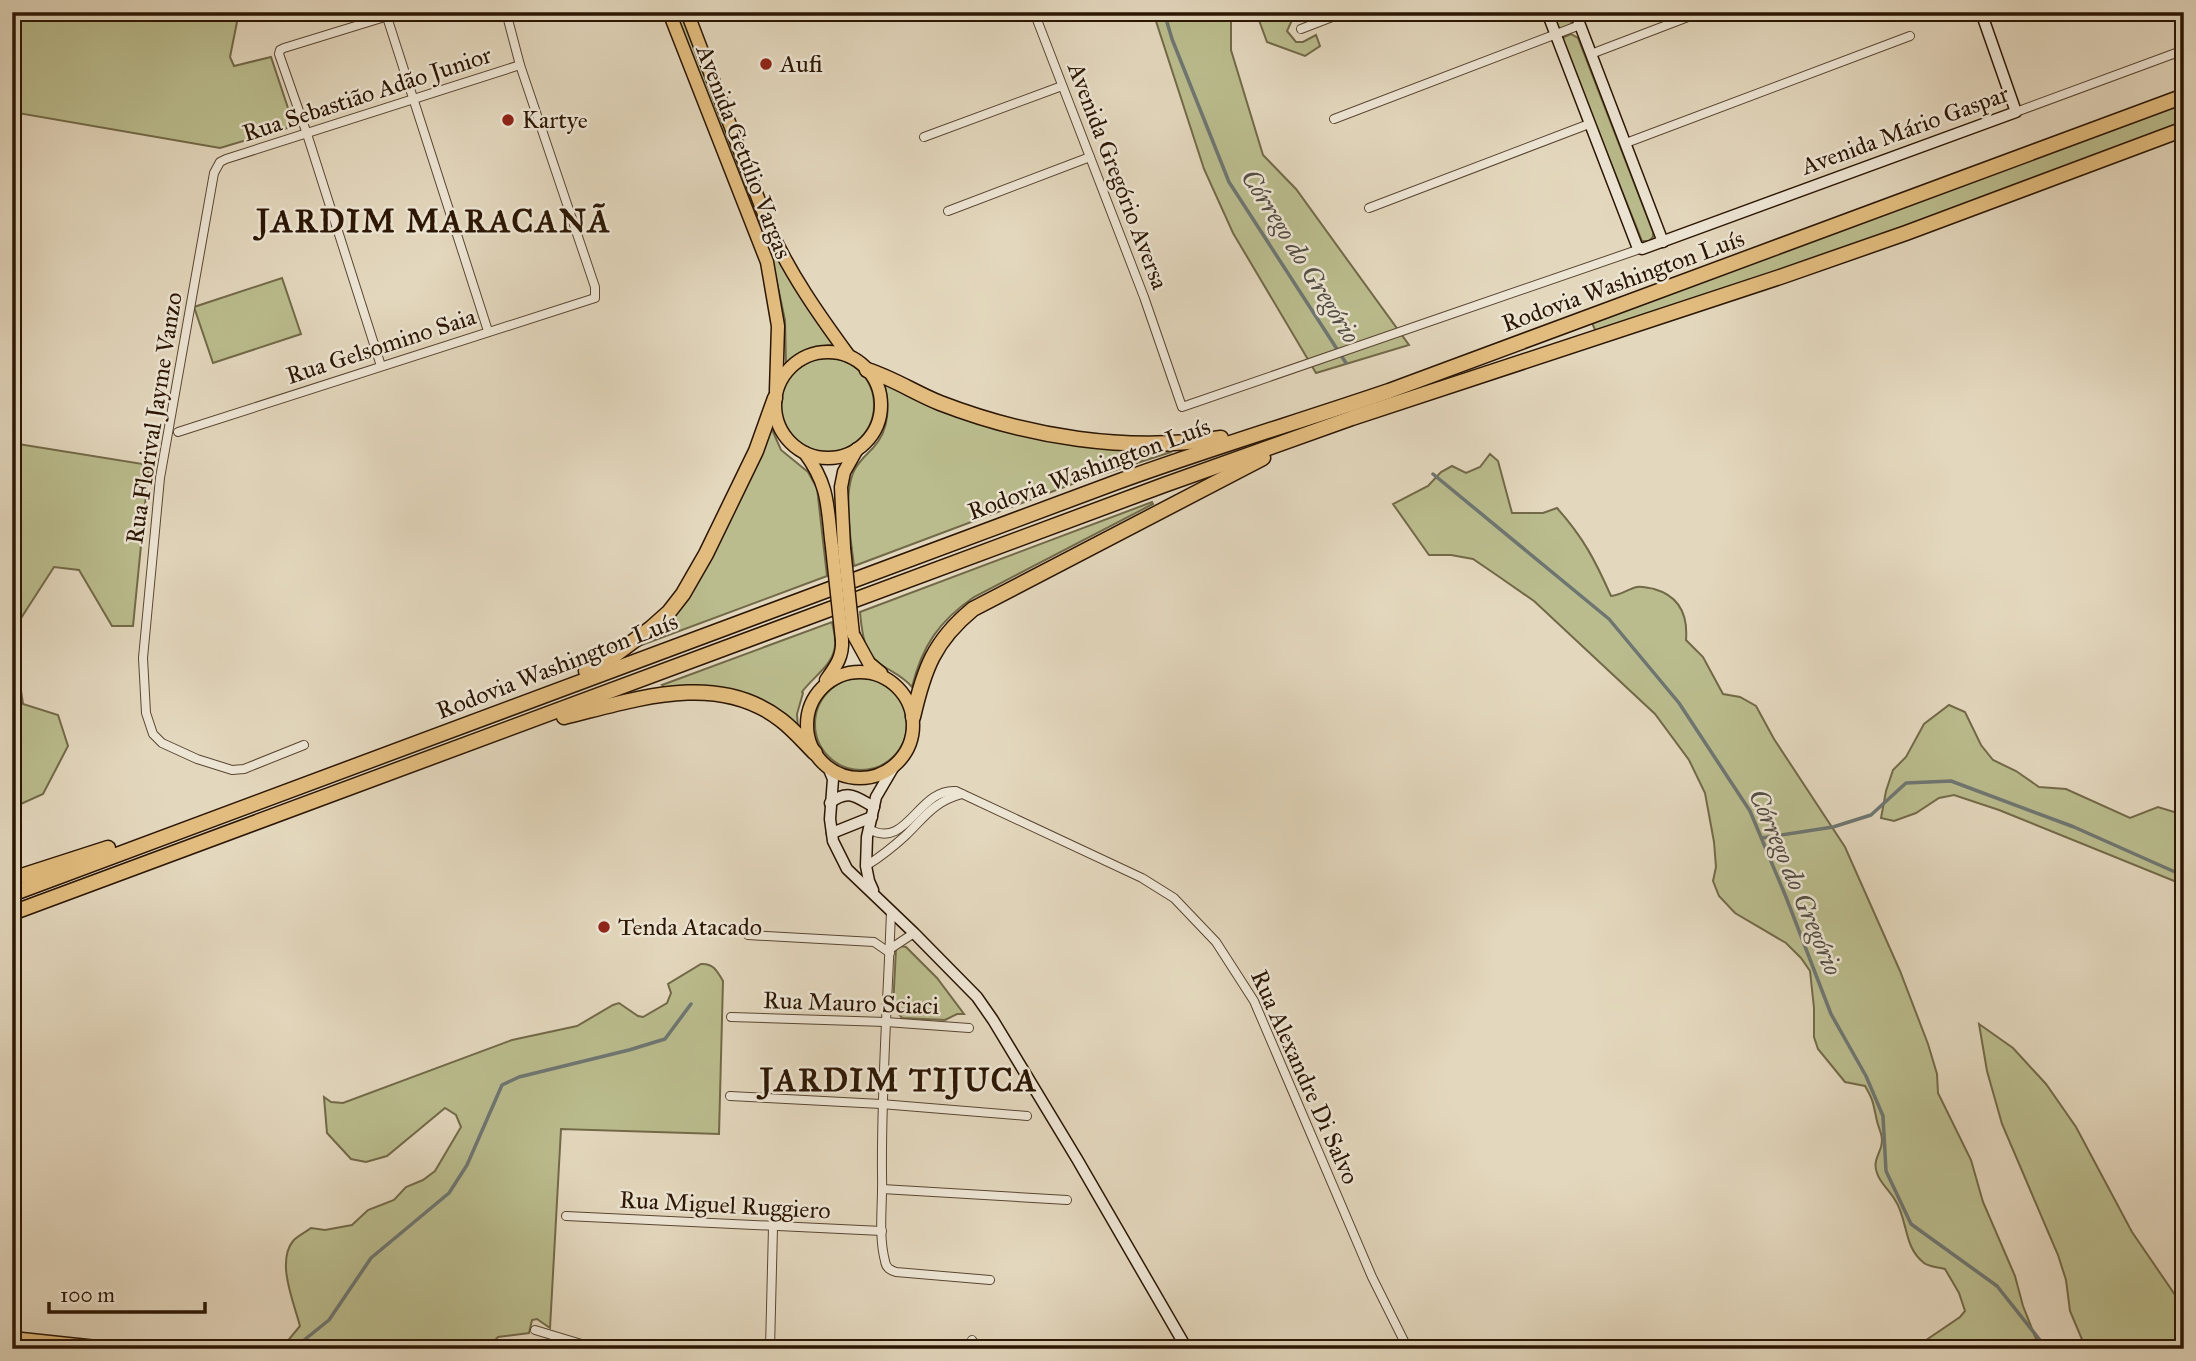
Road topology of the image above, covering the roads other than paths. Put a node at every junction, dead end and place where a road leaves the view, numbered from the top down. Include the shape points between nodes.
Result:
1 (401, 12) edge
2 (506, 12) edge
3 (669, 12) edge
4 (687, 12) edge
5 (1034, 12) edge
6 (1345, 12) edge
7 (1547, 12) edge
8 (1575, 12) edge
9 (1701, 12) edge
10 (1981, 12) edge
11 (386, 14) edge
12 (1580, 25) junction
13 (1301, 29) dead end
14 (1555, 35) junction
15 (1910, 36) dead end
16 (2184, 50) edge
17 (1591, 54) junction
18 (520, 65) junction
19 (1062, 86) junction
20 (2184, 96) edge
21 (414, 98) junction
22 (2016, 112) junction
23 (1334, 119) dead end
24 (1589, 124) junction
25 (2184, 128) edge
26 (307, 134) junction
27 (924, 136) dead end
28 (1626, 144) junction
29 (1090, 157) junction
30 (226, 159) joint
31 (1369, 208) dead end
32 (948, 211) dead end
33 (1663, 242) junction
34 (1640, 249) junction
35 (488, 331) junction
36 (849, 356) junction
37 (381, 366) junction
38 (867, 370) junction
39 (776, 395) junction
40 (1352, 418) junction
41 (1281, 428) junction
42 (178, 432) dead end
43 (857, 449) junction
44 (805, 453) junction
45 (838, 548) junction
46 (848, 637) junction
47 (886, 678) junction
48 (820, 690) junction
49 (914, 717) junction
50 (484, 718) junction
51 (502, 732) junction
52 (304, 745) dead end
53 (815, 753) junction
54 (828, 767) junction
55 (893, 768) junction
56 (962, 794) junction
57 (830, 803) junction
58 (243, 807) junction
59 (873, 812) junction
60 (869, 829) junction
61 (832, 833) junction
62 (840, 858) junction
63 (866, 866) junction
64 (12, 879) edge
65 (12, 894) edge
66 (876, 896) junction
67 (891, 911) junction
68 (12, 915) edge
69 (914, 933) junction
70 (748, 935) dead end
71 (890, 951) junction
72 (731, 1017) dead end
73 (886, 1022) junction
74 (969, 1028) dead end
75 (730, 1096) dead end
76 (881, 1104) junction
77 (1027, 1116) dead end
78 (883, 1189) junction
79 (1067, 1200) dead end
80 (566, 1216) dead end
81 (773, 1227) junction
82 (882, 1231) junction
83 (990, 1280) dead end
84 (12, 1330) edge
85 (535, 1330) dead end
86 (16, 1340) edge
87 (972, 1340) dead end
88 (78, 1345) junction
89 (106, 1349) edge
90 (598, 1349) edge
91 (770, 1349) edge
92 (977, 1349) edge
93 (1187, 1349) edge
94 (1408, 1349) edge

1 - 11 street
2 - 18 street
3 - 39 main road, Avenida Getúlio Vargas via 767,262 778,326
4 - 36 main road, Avenida Getúlio Vargas via 782,257
5 - 19 street, Avenida Gregório Aversa
6 - 13 street
7 - 14 street
8 - 12 street
9 - 17 street
10 - 22 street
11 - 21 street
11 - 26 street via 280,50
12 - 14 street
12 - 17 street
14 - 23 street
14 - 24 street
15 - 28 street
16 - 22 street, Avenida Mário Gaspar
17 - 28 street
18 - 21 street, Rua Sebastião Adão Junior
18 - 35 street, Rua Gelsomino Saia via 595,298
19 - 27 street
19 - 29 street, Avenida Gregório Aversa
20 - 41 highway, Rodovia Washington Luís
21 - 26 street, Rua Sebastião Adão Junior
21 - 35 street
22 - 33 street, Avenida Mário Gaspar
24 - 31 street
24 - 34 street
25 - 40 highway, Rodovia Washington Luís via 1805,268
26 - 30 street, Rua Sebastião Adão Junior
26 - 37 street
28 - 33 street
29 - 32 street
29 - 34 street, Avenida Gregório Aversa via 1182,407
30 - 52 street, Rua Florival Jayme Vanzo via 214,173 160,478 143,658 146,713 153,734 162,743 232,770
33 - 34 street, Avenida Mário Gaspar
35 - 37 street, Rua Gelsomino Saia
36 - 38 main road
36 - 39 main road via 813,354 797,362 784,375
37 - 42 street, Rua Gelsomino Saia
38 - 41 highway via 972,414 1079,439 1193,442
38 - 43 main road via 877,385 878,421
39 - 44 main road via 781,430
39 - 50 highway via 756,450 706,554 668,612 607,661
40 - 49 highway via 1240,469 973,609 936,647
40 - 51 highway, Rodovia Washington Luís
41 - 50 highway, Rodovia Washington Luís via 1192,454
43 - 44 main road via 840,457
43 - 45 main road via 844,471
44 - 45 main road via 826,493
45 - 46 main road, bridge
46 - 47 main road
46 - 48 main road via 839,662
47 - 48 main road via 851,672
47 - 49 main road via 899,688
48 - 53 main road via 808,714 809,741
49 - 55 main road via 910,745
50 - 58 highway, Rodovia Washington Luís
51 - 53 highway via 663,694 706,692 764,709
51 - 68 highway, Rodovia Washington Luís
53 - 54 main road
54 - 55 main road via 860,779
54 - 57 street via 833,779
55 - 59 street
56 - 60 street via 952,790 936,795 892,834 880,835
56 - 63 street via 936,804
56 - 94 street, Rua Alexandre Di Salvo via 1142,878 1174,898 1216,942 1254,1001 1372,1277
57 - 59 street via 855,795
57 - 61 street
58 - 64 highway
58 - 65 highway, Rodovia Washington Luís
59 - 60 street
59 - 61 street
60 - 63 street
61 - 62 street
62 - 63 street
62 - 66 street
63 - 66 street
66 - 67 street
67 - 69 street
67 - 71 street
69 - 71 street
69 - 93 street via 993,1020
70 - 71 street via 874,942
71 - 73 street
72 - 73 street, Rua Mauro Sciaci
73 - 74 street, Rua Mauro Sciaci
73 - 76 street
75 - 76 street
76 - 77 street
76 - 78 street
78 - 79 street
78 - 82 street
80 - 81 street, Rua Miguel Ruggiero
81 - 82 street, Rua Miguel Ruggiero
81 - 91 street
82 - 83 street via 889,1269
84 - 88 highway
85 - 90 street
86 - 88 highway
87 - 92 street
88 - 89 highway

